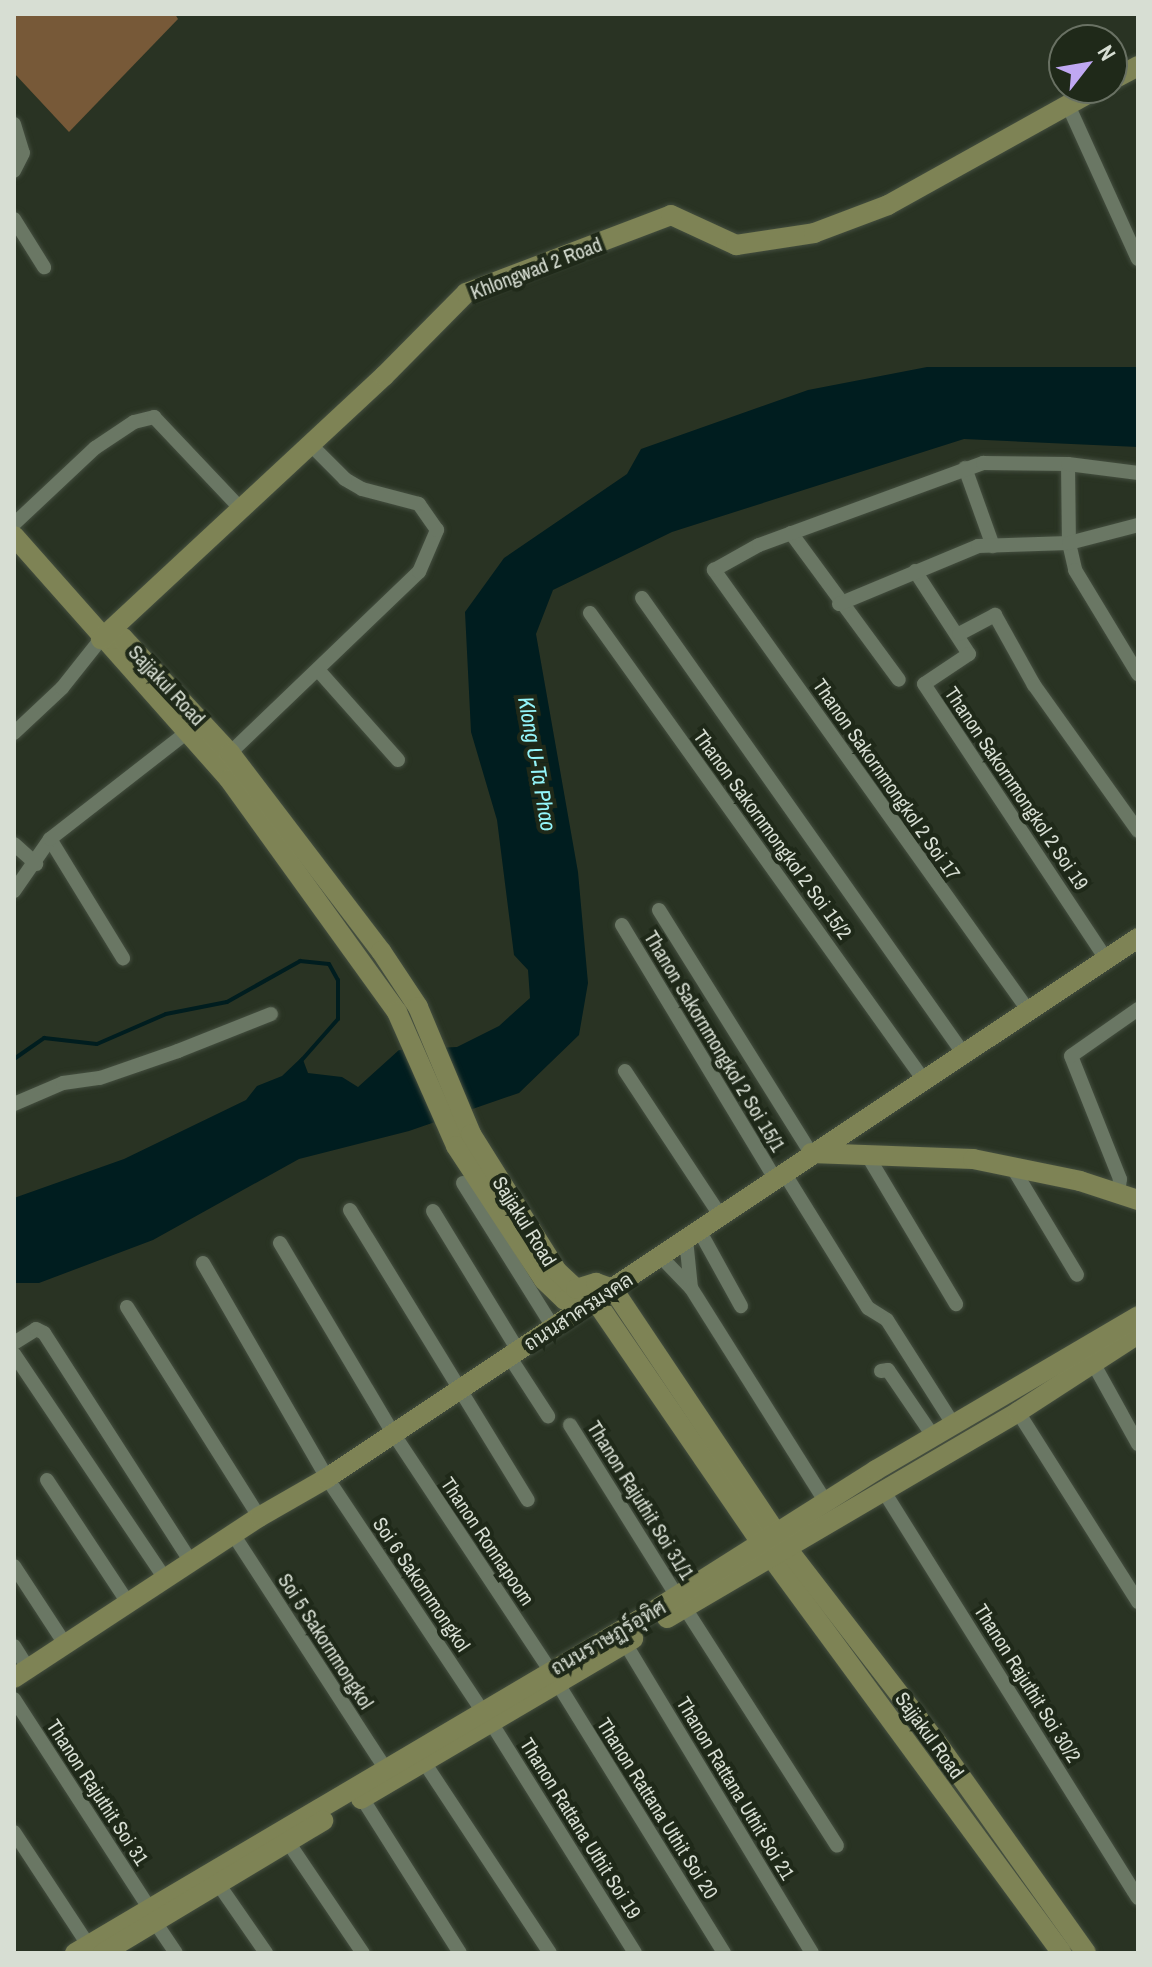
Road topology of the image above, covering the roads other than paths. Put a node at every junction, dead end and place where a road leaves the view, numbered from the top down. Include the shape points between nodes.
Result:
1 (1068, 105) joint
2 (14, 124) edge
3 (14, 171) edge
4 (14, 219) edge
5 (1138, 259) edge
6 (44, 267) dead end
7 (310, 444) junction
8 (1068, 464) junction
9 (965, 468) junction
10 (1138, 473) edge
11 (241, 509) junction
12 (14, 524) edge
13 (1138, 525) edge
14 (791, 533) junction
15 (14, 536) edge
16 (1069, 543) junction
17 (993, 546) junction
18 (915, 571) junction
19 (642, 598) dead end
20 (839, 604) junction
21 (590, 613) dead end
22 (959, 634) junction
23 (101, 639) junction
24 (319, 671) junction
25 (1138, 674) edge
26 (899, 680) dead end
27 (14, 733) edge
28 (186, 733) junction
29 (230, 753) junction
30 (398, 760) dead end
31 (1138, 831) edge
32 (50, 839) junction
33 (14, 844) edge
34 (36, 864) junction
35 (14, 891) edge
36 (659, 910) dead end
37 (622, 925) dead end
38 (1138, 938) edge
39 (123, 958) dead end
40 (1106, 959) junction
41 (1138, 1009) edge
42 (1028, 1010) junction
43 (271, 1014) dead end
44 (963, 1053) junction
45 (625, 1071) dead end
46 (923, 1079) junction
47 (14, 1104) edge
48 (464, 1140) junction
49 (811, 1153) junction
50 (866, 1153) junction
51 (1011, 1165) junction
52 (779, 1174) junction
53 (463, 1183) dead end
54 (1128, 1196) edge
55 (350, 1210) dead end
56 (433, 1211) dead end
57 (720, 1215) junction
58 (692, 1234) junction
59 (280, 1243) dead end
60 (660, 1256) junction
61 (203, 1263) dead end
62 (1077, 1275) dead end
63 (691, 1288) junction
64 (613, 1289) junction
65 (591, 1302) junction
66 (956, 1304) dead end
67 (741, 1306) dead end
68 (127, 1307) dead end
69 (1138, 1316) edge
70 (553, 1327) junction
71 (1138, 1334) edge
72 (14, 1343) edge
73 (514, 1353) junction
74 (14, 1354) edge
75 (1092, 1361) junction
76 (881, 1371) dead end
77 (457, 1389) junction
78 (1018, 1412) junction
79 (548, 1416) dead end
80 (953, 1424) junction
81 (570, 1425) dead end
82 (393, 1433) junction
83 (933, 1436) junction
84 (1138, 1444) edge
85 (327, 1478) junction
86 (47, 1480) dead end
87 (883, 1490) junction
88 (528, 1500) dead end
89 (825, 1501) junction
90 (259, 1517) junction
91 (233, 1534) junction
92 (774, 1544) junction
93 (191, 1562) junction
94 (15, 1569) edge
95 (165, 1579) junction
96 (681, 1602) junction
97 (1138, 1602) edge
98 (128, 1603) junction
99 (625, 1643) junction
100 (65, 1644) junction
101 (14, 1646) edge
102 (21, 1673) edge
103 (554, 1677) junction
104 (14, 1699) edge
105 (487, 1718) junction
106 (426, 1765) junction
107 (386, 1770) junction
108 (362, 1798) junction
109 (314, 1819) junction
110 (14, 1832) edge
111 (288, 1842) junction
112 (837, 1846) dead end
113 (219, 1885) junction
114 (1138, 1898) edge
115 (152, 1914) junction
116 (88, 1950) edge
117 (176, 1953) edge
118 (266, 1953) edge
119 (363, 1953) edge
120 (460, 1953) edge
121 (550, 1953) edge
122 (635, 1953) edge
123 (724, 1953) edge
124 (812, 1953) edge
125 (1062, 1953) edge
126 (1086, 1953) edge

1 - 5 street
1 - 7 street, Khlongwad 2 Road via 888,205 814,233 736,245 671,215 466,293
2 - 3 street via 23,153
4 - 6 street
7 - 11 street, Khlongwad 2 Road
7 - 24 street via 362,489 419,504 437,530 419,572
8 - 9 street via 983,463
8 - 10 street
8 - 16 street
9 - 14 street
9 - 17 street
11 - 12 street via 154,417 134,422 95,448
11 - 23 street, Khlongwad 2 Road
13 - 16 street
14 - 20 street
14 - 42 street, Thanon Sakornmongkol 2 Soi 17 via 714,570
15 - 23 street
16 - 17 street
16 - 25 street via 1075,570
17 - 18 street via 978,546
18 - 20 street
18 - 22 street
19 - 44 street
20 - 26 street
21 - 46 street, Thanon Sakornmongkol 2 Soi 15/2
22 - 31 street via 995,615 1034,685
22 - 40 street, Thanon Sakornmongkol 2 Soi 19 via 969,654 924,684
23 - 27 street via 62,688
23 - 28 street, Sajjakul Road
23 - 29 street, Sajjakul Road via 123,638
24 - 29 street
24 - 30 street
28 - 32 street
28 - 48 street, Sajjakul Road via 229,779 397,1012
29 - 48 street, Sajjakul Road via 418,1007
32 - 34 street
32 - 39 street
33 - 34 street
34 - 35 street
36 - 49 street
37 - 52 street, Thanon Sakornmongkol 2 Soi 15/1
38 - 40 street, ถนนสาครมงคล
40 - 42 street, ถนนสาครมงคล
41 - 54 street via 1071,1056
42 - 44 street, ถนนสาครมงคล
43 - 47 street via 178,1051 100,1078 63,1083
44 - 46 street, ถนนสาครมงคล
45 - 57 street
46 - 49 street, ถนนสาครมงคล
48 - 64 street, Sajjakul Road via 565,1282 576,1289 596,1283
48 - 65 street, Sajjakul Road via 555,1295
49 - 50 street
49 - 52 street, ถนนสาครมงคล
50 - 51 street
50 - 66 street
51 - 54 street
51 - 62 street
52 - 57 street, ถนนสาครมงคล
52 - 80 street, Thanon Sakornmongkol 2 Soi 15/1 via 864,1302 887,1320
53 - 70 street
55 - 77 street
56 - 73 street
57 - 58 street, ถนนสาครมงคล
58 - 60 street, ถนนสาครมงคล
58 - 63 street
58 - 67 street
59 - 82 street, Thanon Ronnapoom
60 - 63 street
60 - 64 street, ถนนสาครมงคล
61 - 85 street, Soi 6 Sakornmongkol
63 - 89 street
64 - 65 street, ถนนสาครมงคล
64 - 92 street, Sajjakul Road
65 - 70 street, ถนนสาครมงคล
65 - 92 street, Sajjakul Road
68 - 90 street
69 - 80 street, ถนนราษฏร์อุทิศ
70 - 73 street, ถนนสาครมงคล
71 - 75 street, ถนนราษฏร์อุทิศ
72 - 93 street via 36,1329 44,1333
73 - 77 street, ถนนสาครมงคล
73 - 79 street
74 - 95 street
75 - 78 street, ถนนราษฏร์อุทิศ
75 - 84 street
76 - 83 street via 888,1370
77 - 82 street, ถนนสาครมงคล
77 - 88 street
78 - 87 street, ถนนราษฏร์อุทิศ
78 - 97 street
80 - 83 street, ถนนราษฏร์อุทิศ
81 - 96 street, Thanon Rajuthit Soi 31/1
82 - 85 street, ถนนสาครมงคล
82 - 103 street, Thanon Ronnapoom
83 - 89 street, ถนนราษฏร์อุทิศ
85 - 90 street, ถนนสาครมงคล
85 - 105 street, Soi 6 Sakornmongkol
86 - 98 street
87 - 92 street, ถนนราษฏร์อุทิศ
87 - 114 street, Thanon Rajuthit Soi 30/2
89 - 92 street, ถนนราษฏร์อุทิศ
90 - 91 street, ถนนสาครมงคล
91 - 93 street, ถนนสาครมงคล
91 - 107 street, Soi 5 Sakornmongkol
92 - 96 street, ถนนราษฏร์อุทิศ
92 - 125 street, Sajjakul Road
92 - 126 street, Sajjakul Road via 937,1743
93 - 95 street, ถนนสาครมงคล
94 - 100 street
95 - 98 street, ถนนสาครมงคล
96 - 99 street, ถนนราษฏร์อุทิศ
96 - 103 street, ถนนราษฏร์อุทิศ
96 - 112 street, Thanon Rajuthit Soi 31/1
98 - 100 street, ถนนสาครมงคล
99 - 103 street, ถนนราษฏร์อุทิศ
99 - 124 street, Thanon Rattana Uthit Soi 21
100 - 102 street, ถนนสาครมงคล
101 - 102 street
103 - 105 street, ถนนราษฏร์อุทิศ
103 - 123 street, Thanon Rattana Uthit Soi 20
104 - 115 street, Thanon Rajuthit Soi 31
105 - 106 street, ถนนราษฏร์อุทิศ
105 - 107 street, ถนนราษฏร์อุทิศ
105 - 122 street, Thanon Rattana Uthit Soi 19
106 - 108 street, ถนนราษฏร์อุทิศ
106 - 121 street
107 - 109 street, ถนนราษฏร์อุทิศ
108 - 109 street, ถนนราษฏร์อุทิศ
108 - 120 street
109 - 111 street, ถนนราษฏร์อุทิศ
109 - 115 street, ถนนราษฏร์อุทิศ
110 - 116 street
111 - 113 street, ถนนราษฏร์อุทิศ
111 - 119 street
113 - 115 street, ถนนราษฏร์อุทิศ
113 - 118 street
115 - 116 street, ถนนราษฏร์อุทิศ
115 - 117 street, Thanon Rajuthit Soi 31

